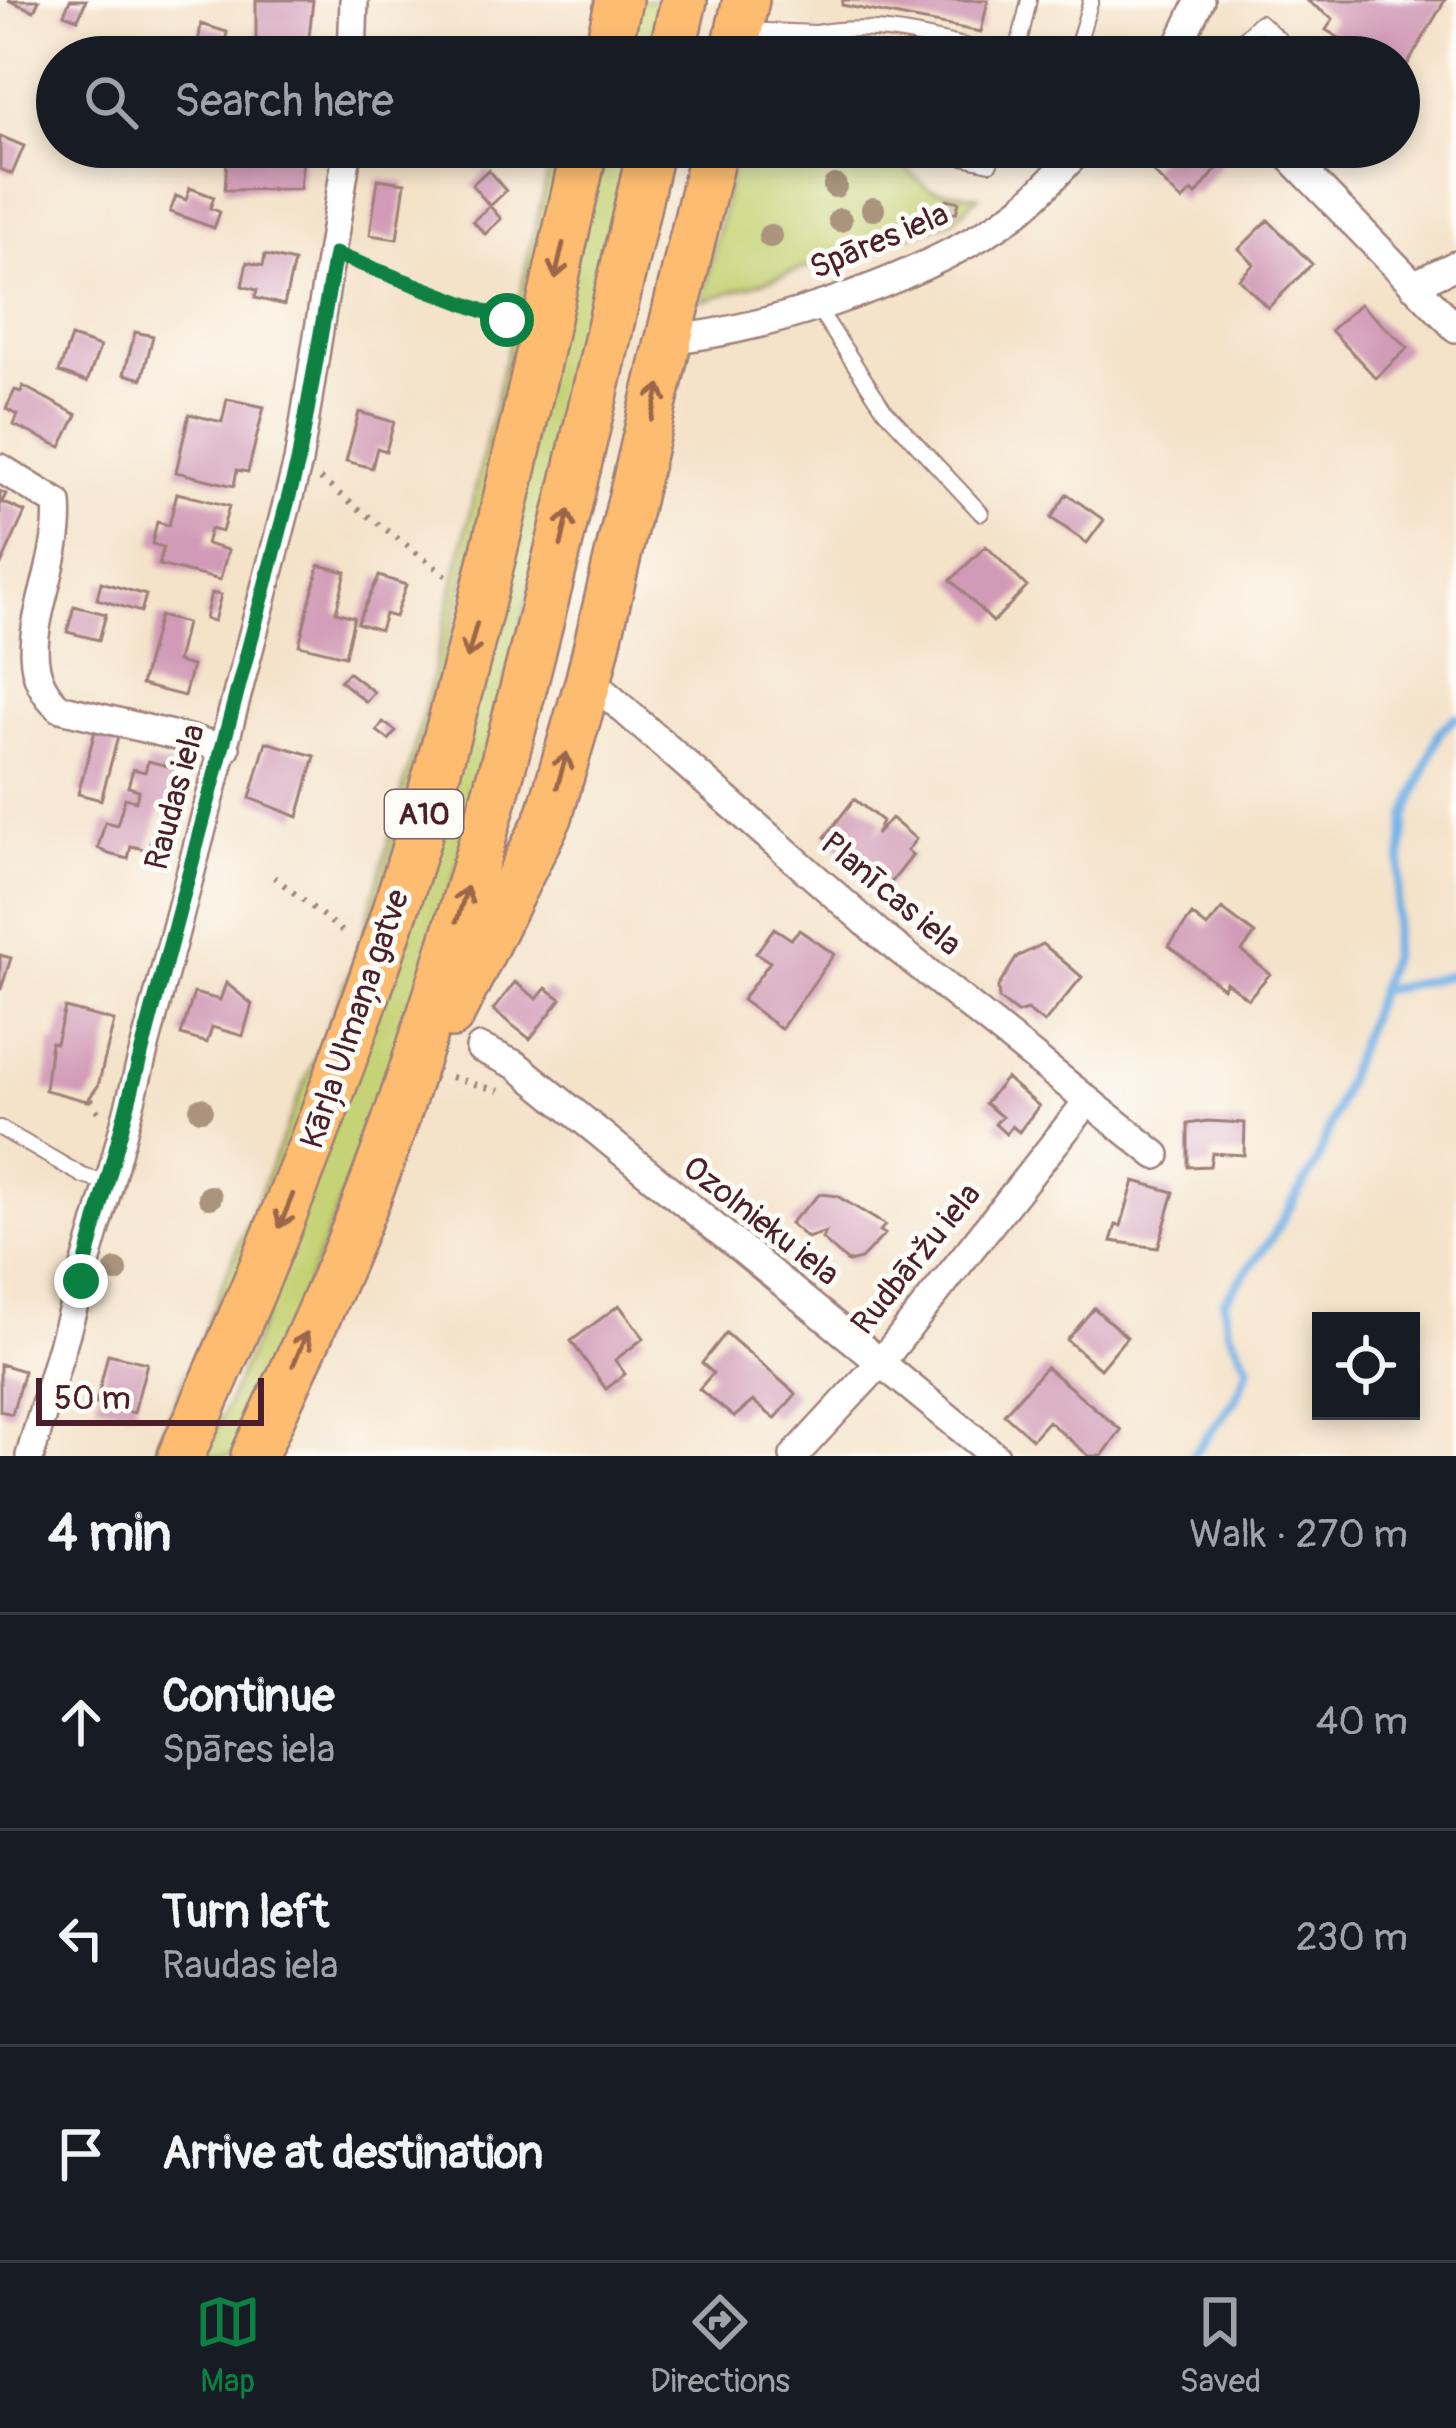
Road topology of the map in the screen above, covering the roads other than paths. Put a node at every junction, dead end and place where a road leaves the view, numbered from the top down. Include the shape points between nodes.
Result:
1 (354, 0) edge
2 (619, 0) edge
3 (684, 0) edge
4 (1029, 0) edge
5 (1091, 0) edge
6 (1200, 0) edge
7 (884, 14) dead end
8 (740, 29) edge
9 (880, 30) junction
10 (815, 34) joint
11 (353, 36) edge
12 (611, 36) edge
13 (676, 36) edge
14 (910, 36) edge
15 (1019, 36) edge
16 (1080, 36) edge
17 (1187, 36) edge
18 (1246, 36) edge
19 (1275, 36) edge
20 (345, 168) edge
21 (580, 168) edge
22 (646, 168) edge
23 (709, 168) edge
24 (1062, 168) edge
25 (1307, 168) edge
26 (1456, 265) edge
27 (1413, 284) junction
28 (817, 307) junction
29 (1456, 328) edge
30 (672, 339) junction
31 (0, 468) edge
32 (981, 513) dead end
33 (589, 679) junction
34 (226, 748) junction
35 (479, 1048) dead end
36 (1088, 1101) junction
37 (0, 1128) edge
38 (388, 1141) junction
39 (1156, 1155) dead end
40 (109, 1184) junction
41 (881, 1362) junction
42 (30, 1456) edge
43 (181, 1456) edge
44 (254, 1456) edge
45 (794, 1456) edge
46 (994, 1456) edge

1 - 11 street
2 - 12 highway
3 - 13 highway
4 - 15 lane
5 - 16 lane
6 - 17 street
7 - 9 lane
8 - 10 lane
9 - 10 lane
9 - 14 lane
18 - 19 lane via 1260,22
20 - 34 street, Raudas iela via 298,462
21 -> 43 highway, Kārļa Ulmaņa gatve / A10 via 498,542 434,782 308,1156
38 -> 22 highway, Kārļa Ulmaņa gatve / A10 via 542,628
23 - 30 highway
24 - 28 street, Spāres iela via 974,241
25 - 27 street
26 - 27 street
27 - 29 street
28 - 30 street, Spāres iela
28 - 32 lane via 884,409
33 -> 30 highway
31 - 34 street via 57,503 59,527 22,652 24,674 39,695 60,708
33 - 36 street, Planīcas iela via 821,885
38 -> 33 highway via 548,818
34 - 40 street, Raudas iela
35 - 41 street, Ozolnieku iela via 516,1065
36 - 39 street, Planīcas iela
36 - 41 street, Rudbāržu iela
37 - 40 lane
44 -> 38 highway, Kārļa Ulmaņa gatve / A10
40 - 42 street, Raudas iela
41 - 45 street, Rudbāržu iela
41 - 46 street, Ozolnieku iela

